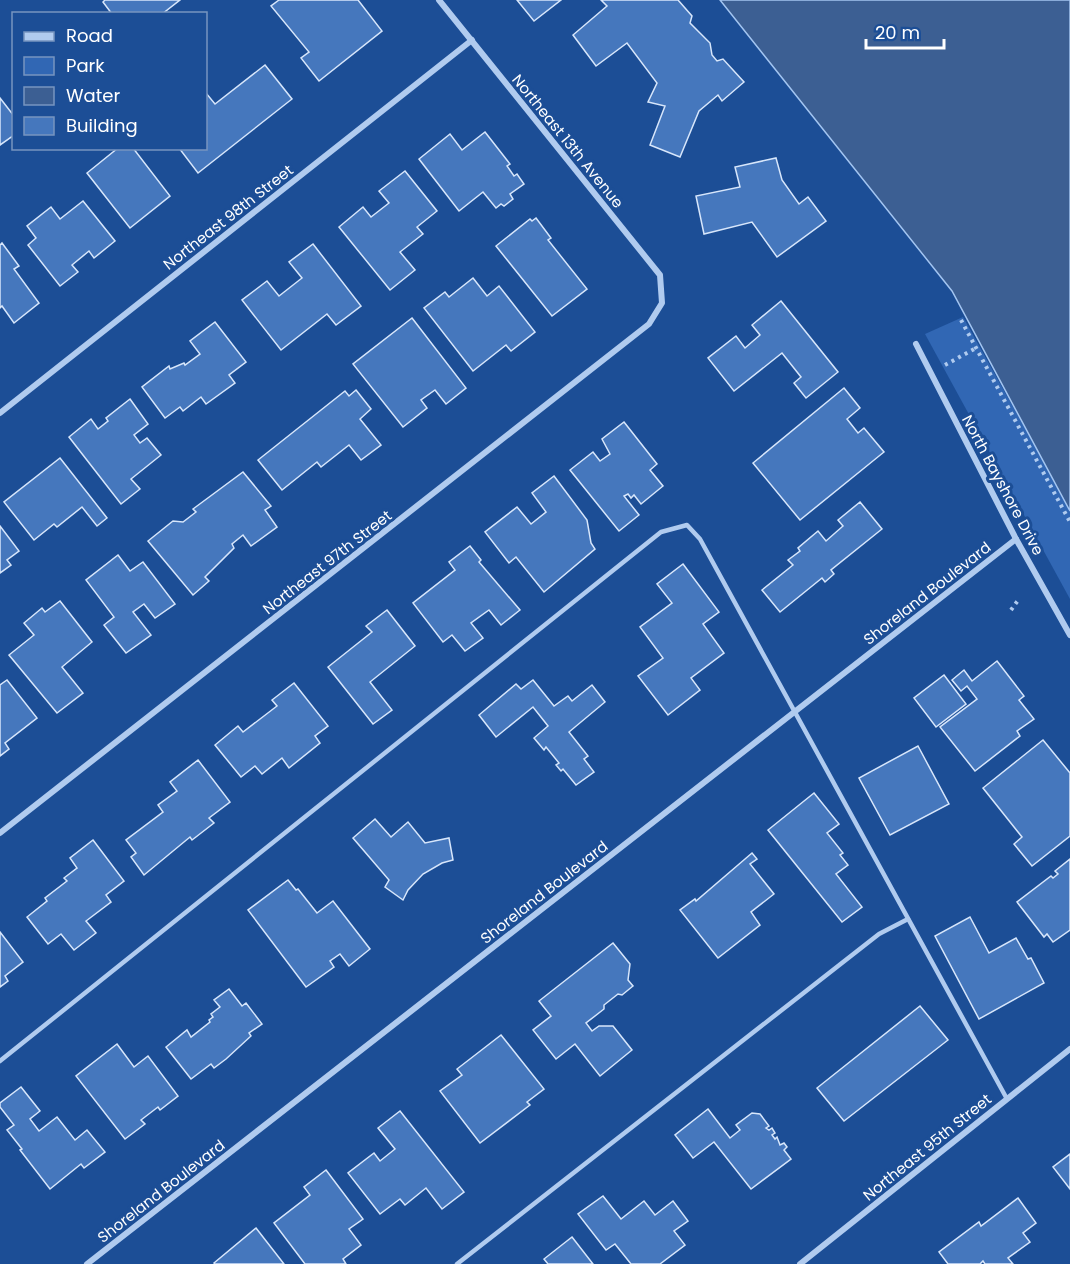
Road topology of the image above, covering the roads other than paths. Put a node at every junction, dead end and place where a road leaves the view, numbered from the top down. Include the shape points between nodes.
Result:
1 (439, 0) edge
2 (472, 40) junction
3 (662, 303) joint
4 (916, 344) dead end
5 (0, 413) edge
6 (1016, 539) junction
7 (1070, 635) edge
8 (795, 712) junction
9 (0, 834) edge
10 (908, 919) junction
11 (1070, 1049) edge
12 (0, 1061) edge
13 (1007, 1099) junction
14 (87, 1264) edge
15 (457, 1264) edge
16 (800, 1264) edge

1 - 2 street, Northeast 13th Avenue
2 - 3 street, Northeast 13th Avenue via 660,275
2 - 5 street, Northeast 98th Street
3 - 9 street, Northeast 97th Street via 649,324
4 - 6 street, North Bayshore Drive
6 - 7 street, North Bayshore Drive
6 - 8 street, Shoreland Boulevard
8 - 10 lane
8 - 12 lane via 700,540 687,525 661,532
8 - 14 street, Shoreland Boulevard
10 - 13 lane
10 - 15 lane via 879,934
11 - 13 street, Northeast 95th Street
13 - 16 street, Northeast 95th Street

